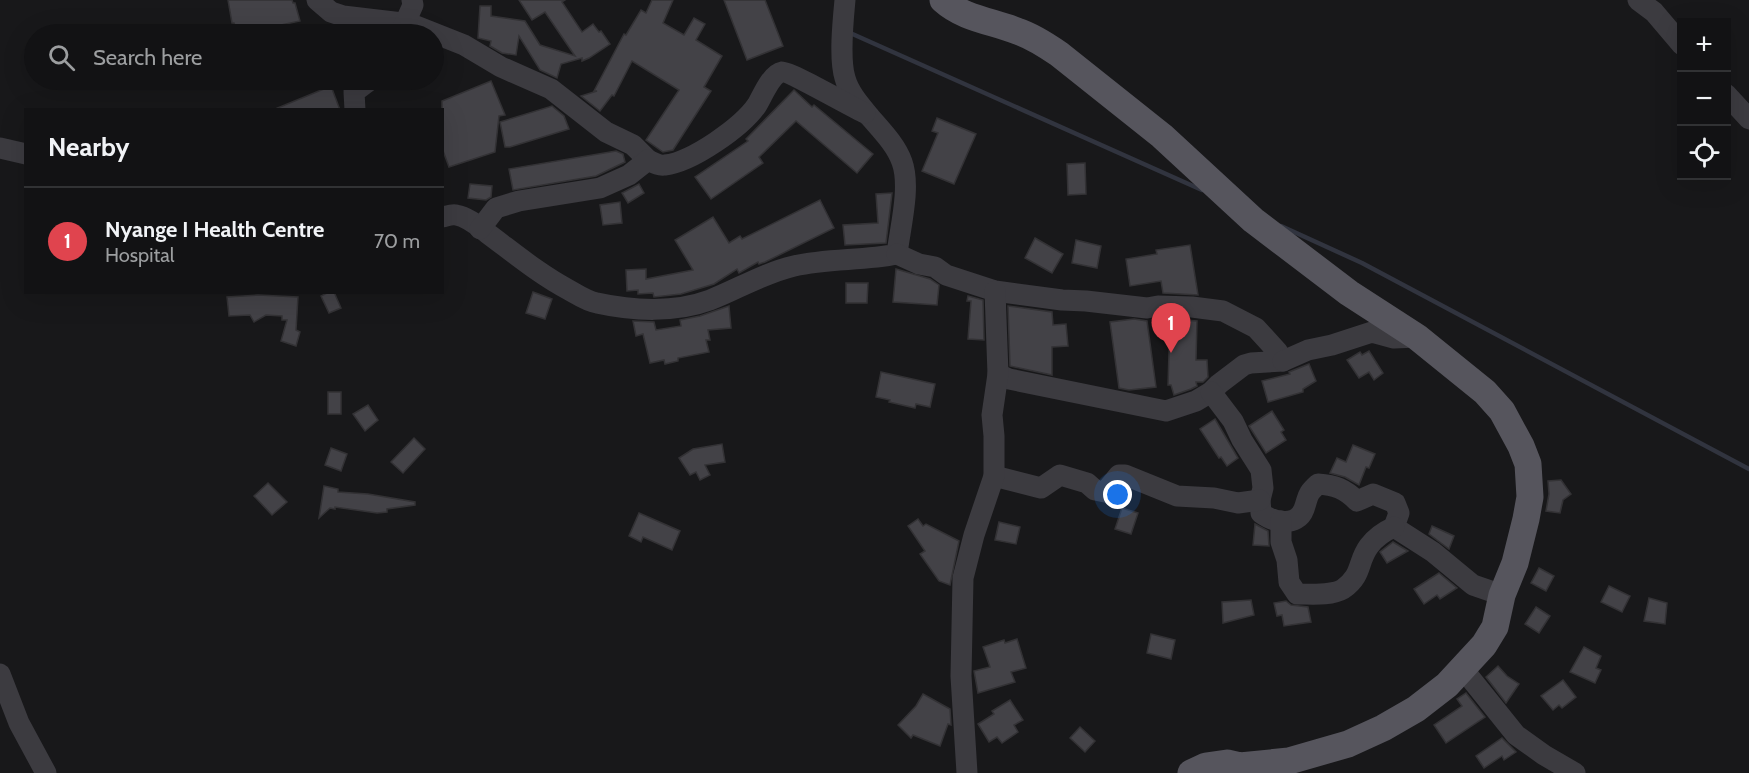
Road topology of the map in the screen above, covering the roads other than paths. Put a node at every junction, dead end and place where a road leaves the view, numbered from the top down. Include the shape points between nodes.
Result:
1 (317, 0) edge
2 (412, 0) edge
3 (845, 0) edge
4 (943, 0) edge
5 (1638, 0) edge
6 (380, 24) edge
7 (405, 24) edge
8 (444, 37) edge
9 (1677, 39) edge
10 (357, 90) edge
11 (1731, 99) edge
12 (355, 108) edge
13 (868, 114) junction
14 (1749, 119) edge
15 (0, 148) edge
16 (24, 154) edge
17 (648, 160) junction
18 (444, 217) edge
19 (480, 229) junction
20 (897, 254) junction
21 (995, 291) junction
22 (1417, 337) junction
23 (1283, 360) junction
24 (998, 374) junction
25 (1211, 392) junction
26 (994, 476) junction
27 (1260, 500) junction
28 (1281, 521) junction
29 (1395, 527) junction
30 (1502, 595) junction
31 (1463, 669) junction
32 (0, 674) edge
33 (46, 773) edge
34 (967, 773) edge
35 (1191, 773) edge
36 (1575, 773) edge

1 - 6 street via 331,12
2 - 7 street
3 - 13 street via 845,78
4 - 22 main road via 956,11 1046,44 1162,136 1252,220 1349,293
5 - 9 street
8 - 17 street via 551,89 606,132 633,145
10 - 12 street
11 - 14 street
13 - 17 street via 783,72 765,89 745,119 700,151 666,165
13 - 20 street via 903,163 905,206
15 - 16 street
17 - 19 street via 629,175 600,188 496,208
18 - 19 street via 455,214
19 - 20 street via 532,268 585,300 626,308 690,305 795,266
20 - 21 street
21 - 23 street via 1148,308 1223,311 1256,328
21 - 24 street
22 - 23 street via 1372,333
22 - 30 main road via 1495,401 1526,458 1528,510 1515,563
23 - 25 street via 1244,365
24 - 25 street via 1166,411
24 - 26 street via 992,416
25 - 27 street via 1261,470
26 - 27 street via 1041,488 1060,475 1105,492 1119,475 1125,475 1177,496 1238,503
26 - 34 street via 963,578 961,676
27 - 28 street via 1261,513
28 - 29 street via 1289,522 1299,516 1309,493 1318,484 1335,485 1357,501 1373,494 1395,503 1399,513
28 - 29 street via 1289,582 1297,594 1342,590 1359,573 1368,546
29 - 30 street via 1473,585
30 - 31 main road via 1495,627
31 - 35 main road via 1416,709 1348,744 1288,761 1240,766 1227,763
31 - 36 street via 1516,735
32 - 33 street via 19,723

